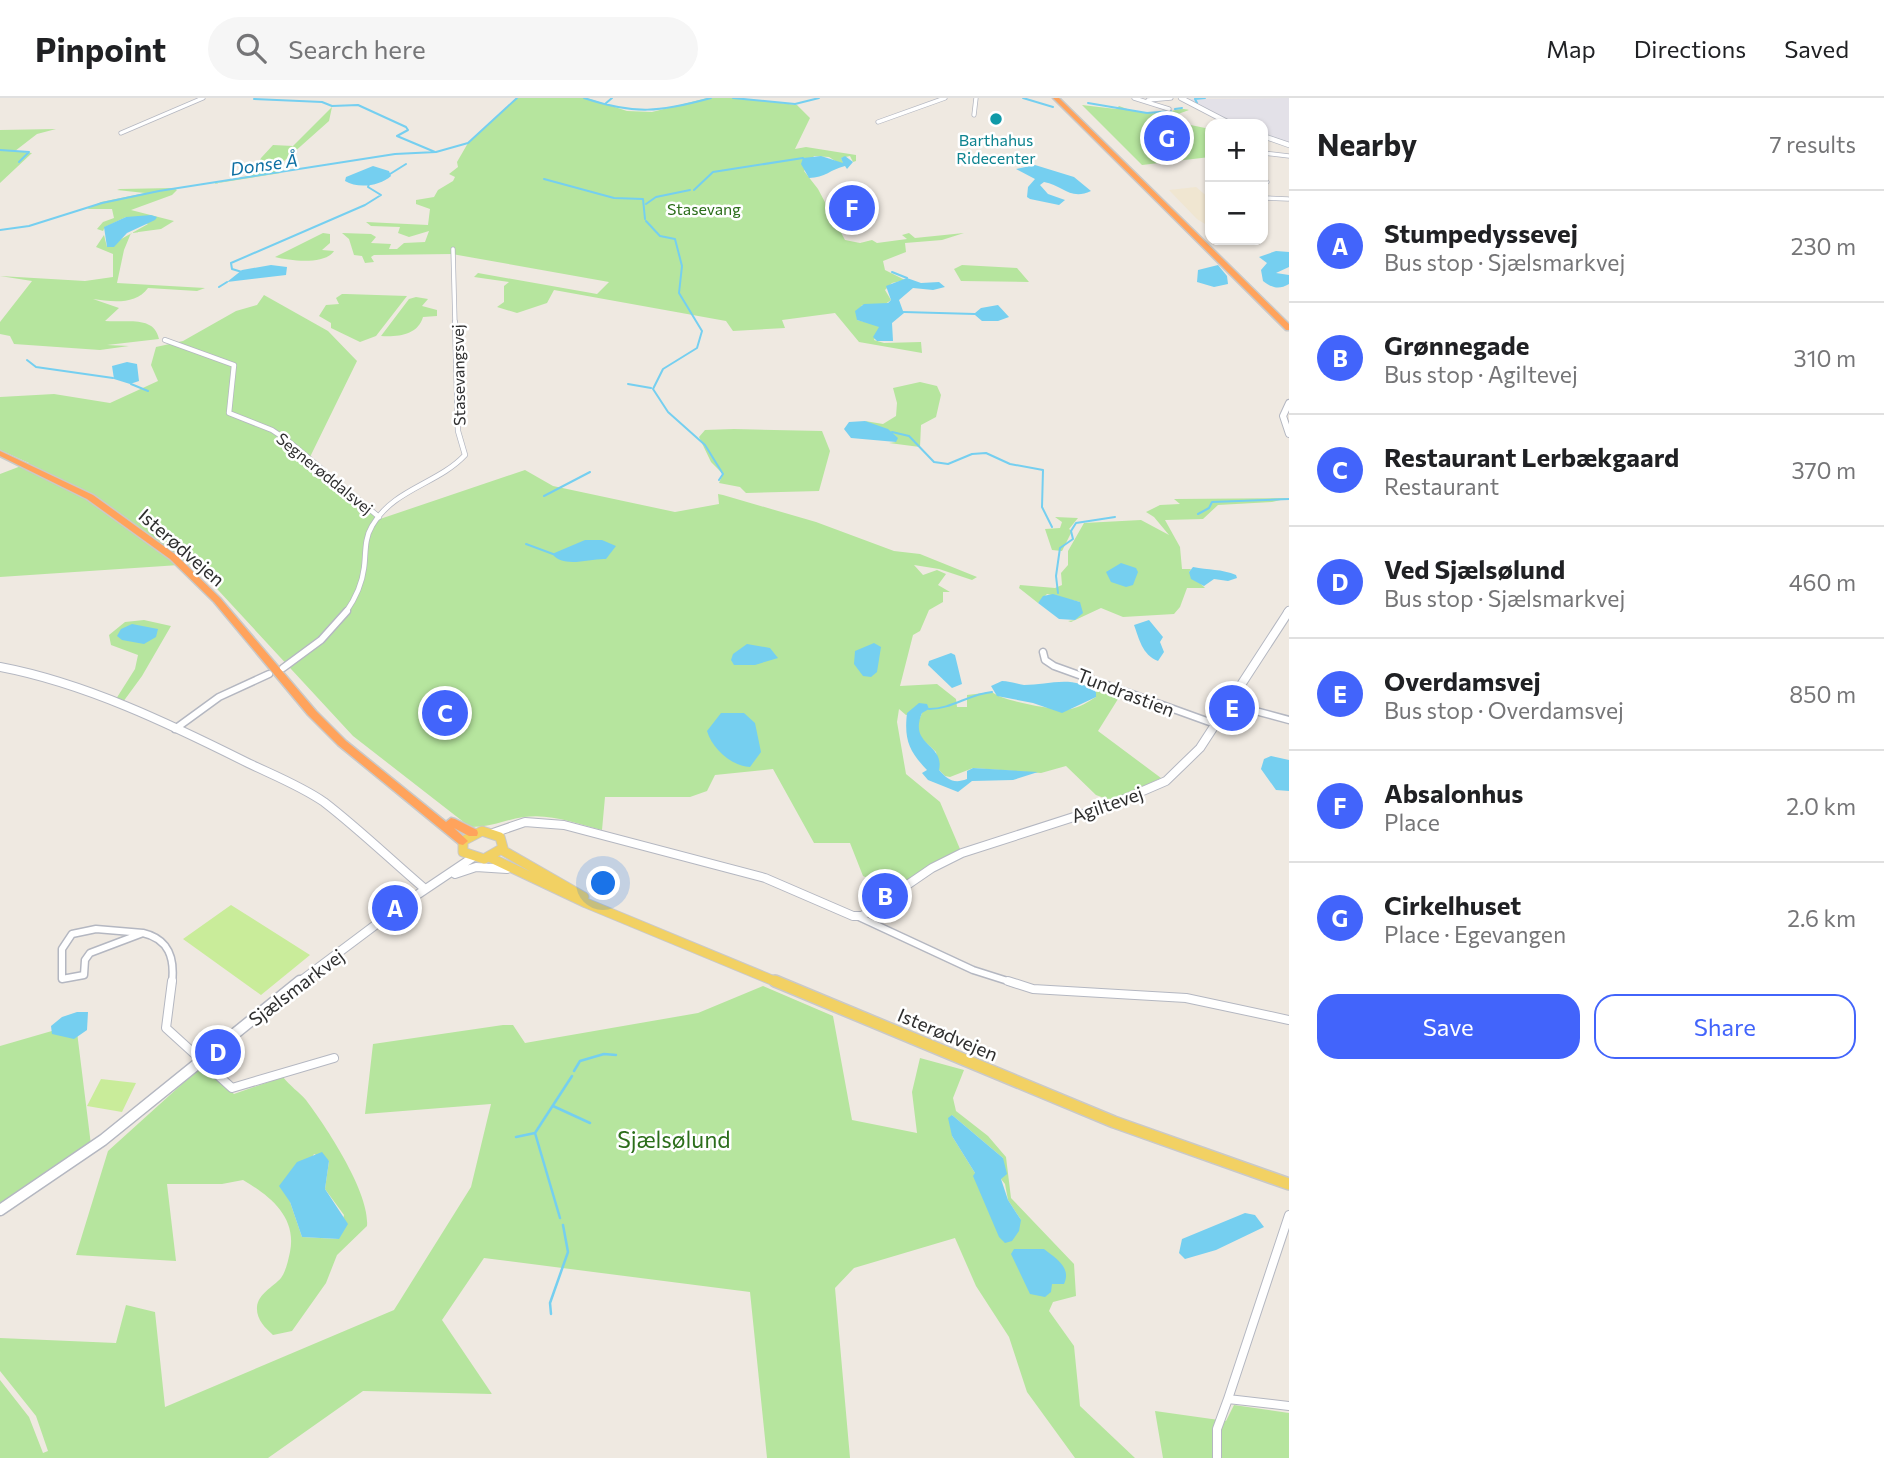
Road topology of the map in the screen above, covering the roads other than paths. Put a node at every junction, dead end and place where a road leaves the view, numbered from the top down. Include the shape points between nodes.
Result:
1 (203, 98) edge
2 (945, 98) edge
3 (976, 98) edge
4 (1054, 98) edge
5 (1064, 98) edge
6 (1148, 98) edge
7 (1173, 98) edge
8 (1181, 98) edge
9 (1138, 99) edge
10 (1169, 109) dead end
11 (974, 116) dead end
12 (1214, 119) edge
13 (1221, 119) edge
14 (878, 122) dead end
15 (1086, 125) junction
16 (121, 133) dead end
17 (1268, 139) edge
18 (1289, 146) edge
19 (1268, 154) edge
20 (1288, 156) edge
21 (1274, 158) dead end
22 (1268, 198) edge
23 (1288, 199) edge
24 (453, 249) dead end
25 (1289, 321) edge
26 (1289, 328) edge
27 (165, 340) dead end
28 (1289, 403) edge
29 (1289, 434) edge
30 (0, 453) edge
31 (379, 517) junction
32 (1289, 610) edge
33 (1043, 652) dead end
34 (0, 667) edge
35 (283, 668) dead end
36 (269, 674) dead end
37 (1229, 704) junction
38 (309, 707) junction
39 (1289, 720) edge
40 (1215, 724) junction
41 (174, 729) junction
42 (473, 833) junction
43 (497, 835) junction
44 (463, 841) junction
45 (502, 850) junction
46 (469, 856) junction
47 (491, 858) junction
48 (428, 888) junction
49 (562, 892) junction
50 (597, 906) junction
51 (859, 917) junction
52 (144, 933) junction
53 (1289, 1020) edge
54 (334, 1058) dead end
55 (201, 1061) junction
56 (1289, 1184) edge
57 (0, 1210) edge
58 (1289, 1214) edge
59 (1228, 1399) junction
60 (1289, 1406) edge
61 (1217, 1458) edge

1 - 16 street
2 - 14 street
3 - 11 street
4 - 15 highway
5 - 15 highway
6 - 9 street
7 - 9 street
7 - 12 street
8 - 13 street
9 - 10 street
15 - 25 highway
15 - 26 highway
17 - 18 street
19 - 20 street
20 - 21 street
22 - 23 street
24 - 31 street, Stasevangsvej via 458,431 465,456 442,476 401,495
27 - 31 street, Segnerøddalsvej via 234,365 229,413 287,440
28 - 29 street via 1283,416
30 - 38 highway, Isterødvejen via 90,497 155,542 217,600
31 - 35 street, Stasevangsvej via 367,536 359,590 315,646
32 - 37 street, Agiltevej
33 - 40 street, Tundrastien via 1054,666
34 - 41 street via 33,673
36 - 41 street via 219,697
37 - 39 street
37 - 40 street, Agiltevej
38 - 42 highway, Isterødvejen via 375,765
38 - 44 highway, Isterødvejen via 364,763
40 - 51 street, Agiltevej via 1188,762 1149,790 962,853
41 - 48 street via 323,802 401,872
42 - 43 main road
42 - 44 main road
43 - 45 main road via 504,844
43 - 51 street via 542,822 765,878
44 - 46 main road via 462,849
45 - 47 main road
45 - 50 main road, Isterødvejen
46 - 47 main road
46 - 48 street, Sjælsmarkvej
47 - 49 main road, Isterødvejen
48 - 49 street, Sjælsmarkvej via 467,869 494,866
48 - 55 street, Sjælsmarkvej
49 - 50 main road, Isterødvejen
50 - 56 main road, Isterødvejen via 1114,1122
51 - 53 street via 973,970 1033,989 1186,998
52 - 52 street via 102,928 72,934 62,949 62,979 84,975 90,953
52 - 55 street via 170,947 176,974 164,1023
54 - 55 street via 232,1088
55 - 57 street, Sjælsmarkvej via 102,1143
58 - 59 street
59 - 60 street
59 - 61 street via 1217,1429

